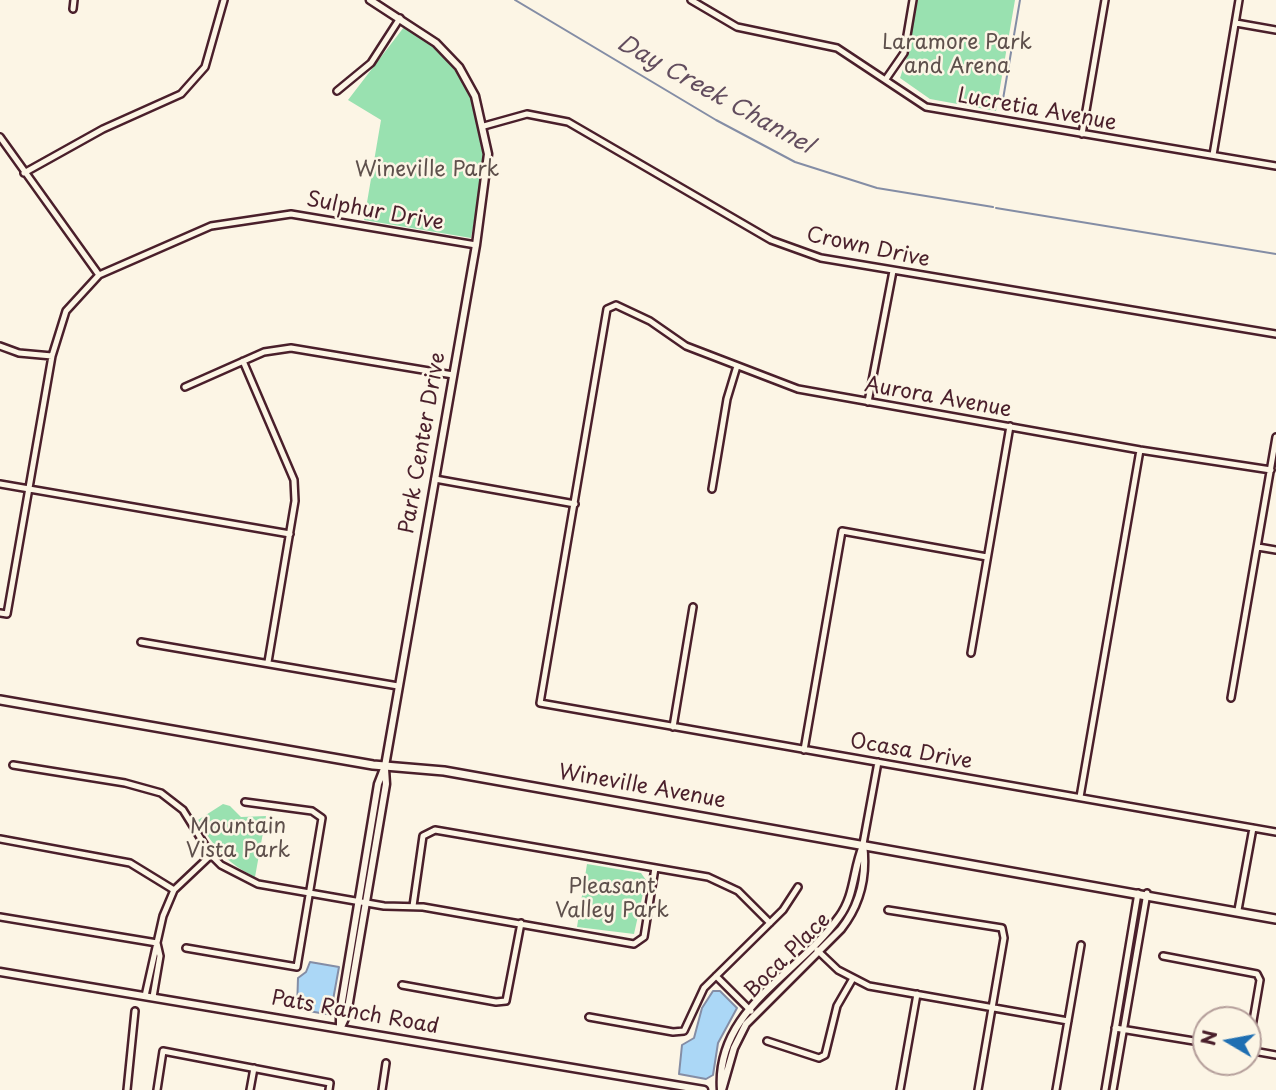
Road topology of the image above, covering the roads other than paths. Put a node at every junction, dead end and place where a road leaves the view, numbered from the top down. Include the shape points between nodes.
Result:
1 (74, 0) edge
2 (225, 0) edge
3 (370, 0) edge
4 (691, 0) edge
5 (913, 0) edge
6 (1105, 0) edge
7 (1239, 0) edge
8 (73, 9) dead end
9 (400, 18) junction
10 (1237, 23) junction
11 (1276, 30) edge
12 (886, 79) junction
13 (337, 91) dead end
14 (484, 126) junction
15 (1082, 134) junction
16 (0, 138) edge
17 (1213, 155) junction
18 (1276, 166) edge
19 (24, 173) junction
20 (476, 245) junction
21 (892, 271) junction
22 (99, 275) junction
23 (1276, 334) edge
24 (0, 346) edge
25 (52, 356) junction
26 (243, 361) junction
27 (737, 366) junction
28 (453, 375) junction
29 (185, 387) dead end
30 (868, 402) junction
31 (1010, 426) junction
32 (1276, 437) edge
33 (1140, 450) junction
34 (1271, 470) junction
35 (435, 479) junction
36 (0, 484) edge
37 (29, 489) junction
38 (712, 489) dead end
39 (575, 504) junction
40 (290, 534) junction
41 (1258, 547) junction
42 (1276, 550) edge
43 (987, 557) junction
44 (693, 607) dead end
45 (0, 613) edge
46 (141, 642) dead end
47 (971, 653) dead end
48 (268, 662) junction
49 (398, 686) junction
50 (1231, 698) dead end
51 (0, 700) edge
52 (673, 727) junction
53 (804, 750) junction
54 (878, 762) junction
55 (13, 765) dead end
56 (385, 766) junction
57 (1080, 797) junction
58 (245, 802) dead end
59 (1252, 828) junction
60 (1276, 832) edge
61 (0, 839) edge
62 (863, 844) junction
63 (211, 855) junction
64 (655, 868) junction
65 (798, 887) dead end
66 (174, 890) junction
67 (1138, 892) junction
68 (310, 893) junction
69 (1147, 894) junction
70 (362, 902) junction
71 (413, 906) junction
72 (888, 910) dead end
73 (1238, 910) junction
74 (0, 917) edge
75 (1276, 919) edge
76 (522, 923) junction
77 (770, 923) junction
78 (157, 943) junction
79 (1081, 945) dead end
80 (186, 948) dead end
81 (816, 949) junction
82 (1163, 956) dead end
83 (0, 971) edge
84 (716, 976) junction
85 (852, 980) junction
86 (402, 985) dead end
87 (917, 994) junction
88 (149, 996) junction
89 (1256, 1006) edge
90 (992, 1007) junction
91 (135, 1011) dead end
92 (752, 1012) junction
93 (589, 1017) dead end
94 (1068, 1021) junction
95 (340, 1028) junction
96 (1115, 1028) junction
97 (1124, 1030) junction
98 (767, 1041) dead end
99 (1192, 1041) edge
100 (386, 1063) dead end
101 (254, 1068) junction
102 (127, 1090) edge
103 (157, 1090) edge
104 (250, 1090) edge
105 (329, 1090) edge
106 (382, 1090) edge
107 (704, 1090) edge
108 (722, 1090) edge
109 (900, 1090) edge
110 (978, 1090) edge
111 (1056, 1090) edge
112 (1105, 1090) edge
113 (1113, 1090) edge

1 - 8 street
2 - 19 street via 205,67 181,94 103,129
3 - 9 street, Park Center Drive
4 - 12 street, Lucretia Avenue via 737,27 836,48
5 - 12 street via 904,53
6 - 15 street
7 - 10 street
9 - 13 street via 371,63
9 - 14 street, Park Center Drive via 436,43 459,67
10 - 11 street
10 - 17 street
12 - 15 street, Lucretia Avenue via 926,107
14 - 20 street, Park Center Drive via 488,154
14 - 21 street, Crown Drive via 527,114 568,122 771,240 821,258
15 - 17 street, Lucretia Avenue
16 - 19 street
17 - 18 street, Lucretia Avenue
19 - 22 street
20 - 22 street, Sulphur Drive via 291,214 211,226
20 - 28 street, Park Center Drive
21 - 23 street, Crown Drive
21 - 30 street
22 - 25 street, Sulphur Drive via 66,311
24 - 25 street
25 - 37 street, Sulphur Drive
26 - 28 street via 264,352 298,348
26 - 29 street
26 - 40 street via 294,480
27 - 30 street, Aurora Avenue via 798,390
27 - 38 street
27 - 39 street, Aurora Avenue via 686,346 616,305 607,309
28 - 35 street, Park Center Drive
30 - 31 street, Aurora Avenue
31 - 33 street, Aurora Avenue
31 - 43 street
32 - 34 street
33 - 34 street, Aurora Avenue
33 - 57 street
34 - 41 street
35 - 39 street
35 - 49 street, Park Center Drive
36 - 37 street
37 - 40 street
37 - 45 street, Sulphur Drive via 7,614
39 - 52 street, Ocasa Drive via 540,703
40 - 48 street
41 - 42 street
41 - 50 street
43 - 47 street
43 - 53 street via 842,531
44 - 52 street
46 - 48 street
48 - 49 street
49 - 56 street, Park Center Drive
51 - 56 main road, Wineville Avenue
52 - 53 street, Ocasa Drive
53 - 54 street, Ocasa Drive
54 - 57 street, Ocasa Drive
54 - 62 street, Boca Place
55 - 63 street via 161,793 183,810
56 - 62 main road, Wineville Avenue via 444,771
56 - 70 street, Park Center Drive via 386,784
57 - 59 street, Ocasa Drive
58 - 68 street via 312,811 322,818
59 - 60 street, Ocasa Drive
59 - 73 street
61 - 66 street via 130,863
62 - 67 main road, Wineville Avenue
62 - 81 street, Boca Place via 848,902
63 - 66 street
63 - 68 street via 244,879
64 - 71 street via 435,830 428,832 422,843
64 - 76 street via 645,937 634,944
64 - 77 street via 724,883
65 - 77 street
66 - 78 street
67 - 69 main road, Wineville Avenue
67 - 96 street
68 - 70 street
68 - 80 street via 297,967
69 - 73 main road, Wineville Avenue
69 - 97 street
70 - 71 street
70 - 95 street, Park Center Drive
71 - 76 street
72 - 90 street via 1002,928
73 - 75 main road, Wineville Avenue
74 - 78 street
76 - 86 street via 509,998 496,1002
77 - 84 street
78 - 88 street
79 - 94 street
81 - 85 street
81 - 92 street, Boca Place
82 - 89 street via 1257,974
83 - 88 street, Pats Ranch Road
84 - 92 street
84 - 93 street via 698,998 684,1031 678,1033
85 - 87 street
85 - 98 street via 837,1006 825,1055 818,1058
87 - 90 street
87 - 109 street
88 - 95 street, Pats Ranch Road
90 - 94 street
90 - 110 street
91 - 102 street
92 - 108 street, Boca Place via 738,1036
94 - 111 street
95 - 107 street, Pats Ranch Road
96 - 97 street
96 - 112 street
97 - 99 street
97 - 113 street
100 - 106 street
101 - 103 street via 163,1051
101 - 104 street
101 - 105 street via 330,1083

